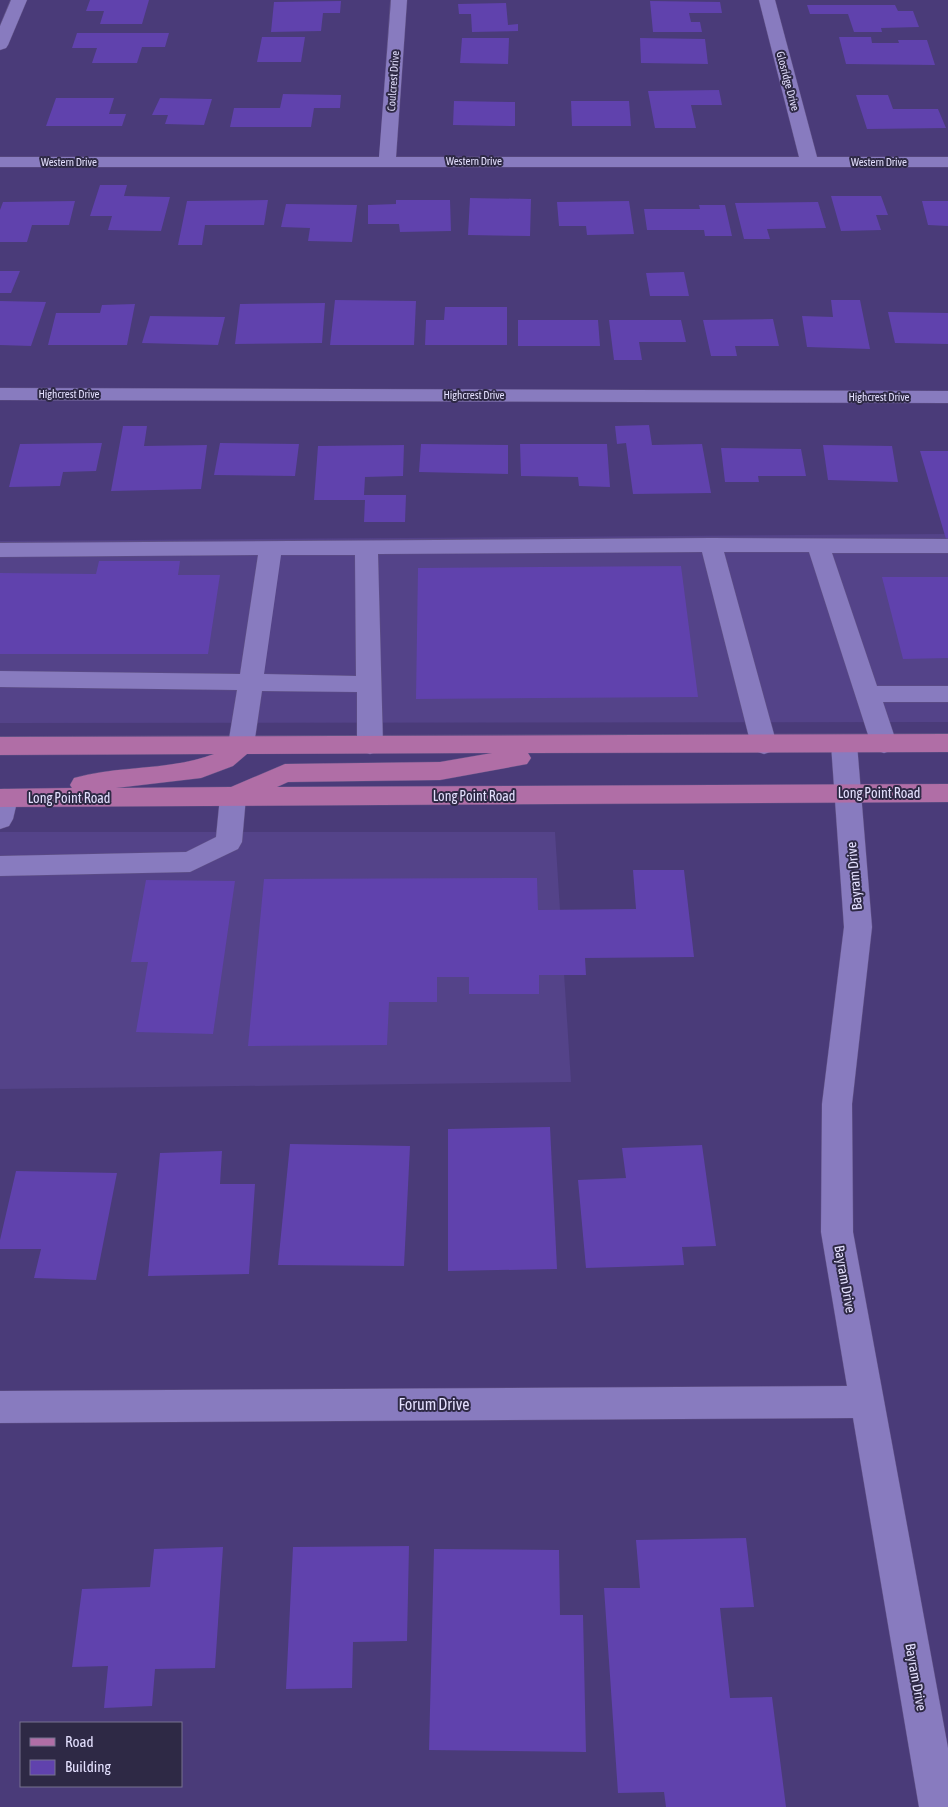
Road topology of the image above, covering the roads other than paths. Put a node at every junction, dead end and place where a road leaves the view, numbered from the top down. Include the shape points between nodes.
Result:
1 (19, 0) edge
2 (400, 0) edge
3 (767, 0) edge
4 (0, 45) edge
5 (387, 161) junction
6 (809, 161) junction
7 (0, 162) edge
8 (948, 162) edge
9 (0, 394) edge
10 (948, 397) edge
11 (711, 545) junction
12 (818, 545) junction
13 (948, 546) edge
14 (271, 548) junction
15 (366, 548) junction
16 (0, 550) edge
17 (0, 679) edge
18 (251, 683) junction
19 (368, 684) junction
20 (868, 694) junction
21 (948, 694) edge
22 (948, 743) edge
23 (844, 744) junction
24 (884, 744) junction
25 (241, 745) junction
26 (370, 745) junction
27 (603, 745) junction
28 (764, 745) junction
29 (0, 746) edge
30 (948, 793) edge
31 (847, 794) junction
32 (233, 797) junction
33 (8, 804) edge
34 (0, 866) edge
35 (867, 1402) junction
36 (0, 1407) edge
37 (939, 1807) edge

1 - 4 street
2 - 5 street, Coulcrest Drive
3 - 6 street, Glosridge Drive
5 - 6 street, Western Drive
5 - 7 street, Western Drive
6 - 8 street, Western Drive
9 - 10 street, Highcrest Drive
11 - 12 street
11 - 15 street
11 - 28 street
12 - 13 street
12 - 20 street
14 - 15 street
14 - 16 street
14 - 18 street
15 - 19 street
17 - 18 street
18 - 19 street
18 - 25 street
19 - 26 street
20 - 21 street
20 - 24 street
22 - 24 main road
23 - 24 main road
23 - 28 main road
23 - 31 street, Bayram Drive
25 - 26 main road
25 - 29 main road
25 - 33 main road via 224,760 201,769 107,780
26 - 27 main road
27 - 28 main road
27 - 32 main road via 440,771 285,773
30 - 31 main road, Long Point Road
31 - 32 main road, Long Point Road
31 - 35 street, Bayram Drive via 858,927 837,1104 837,1232
32 - 33 main road, Long Point Road
32 - 34 street via 229,842 190,862
35 - 36 street, Forum Drive
35 - 37 street, Bayram Drive

